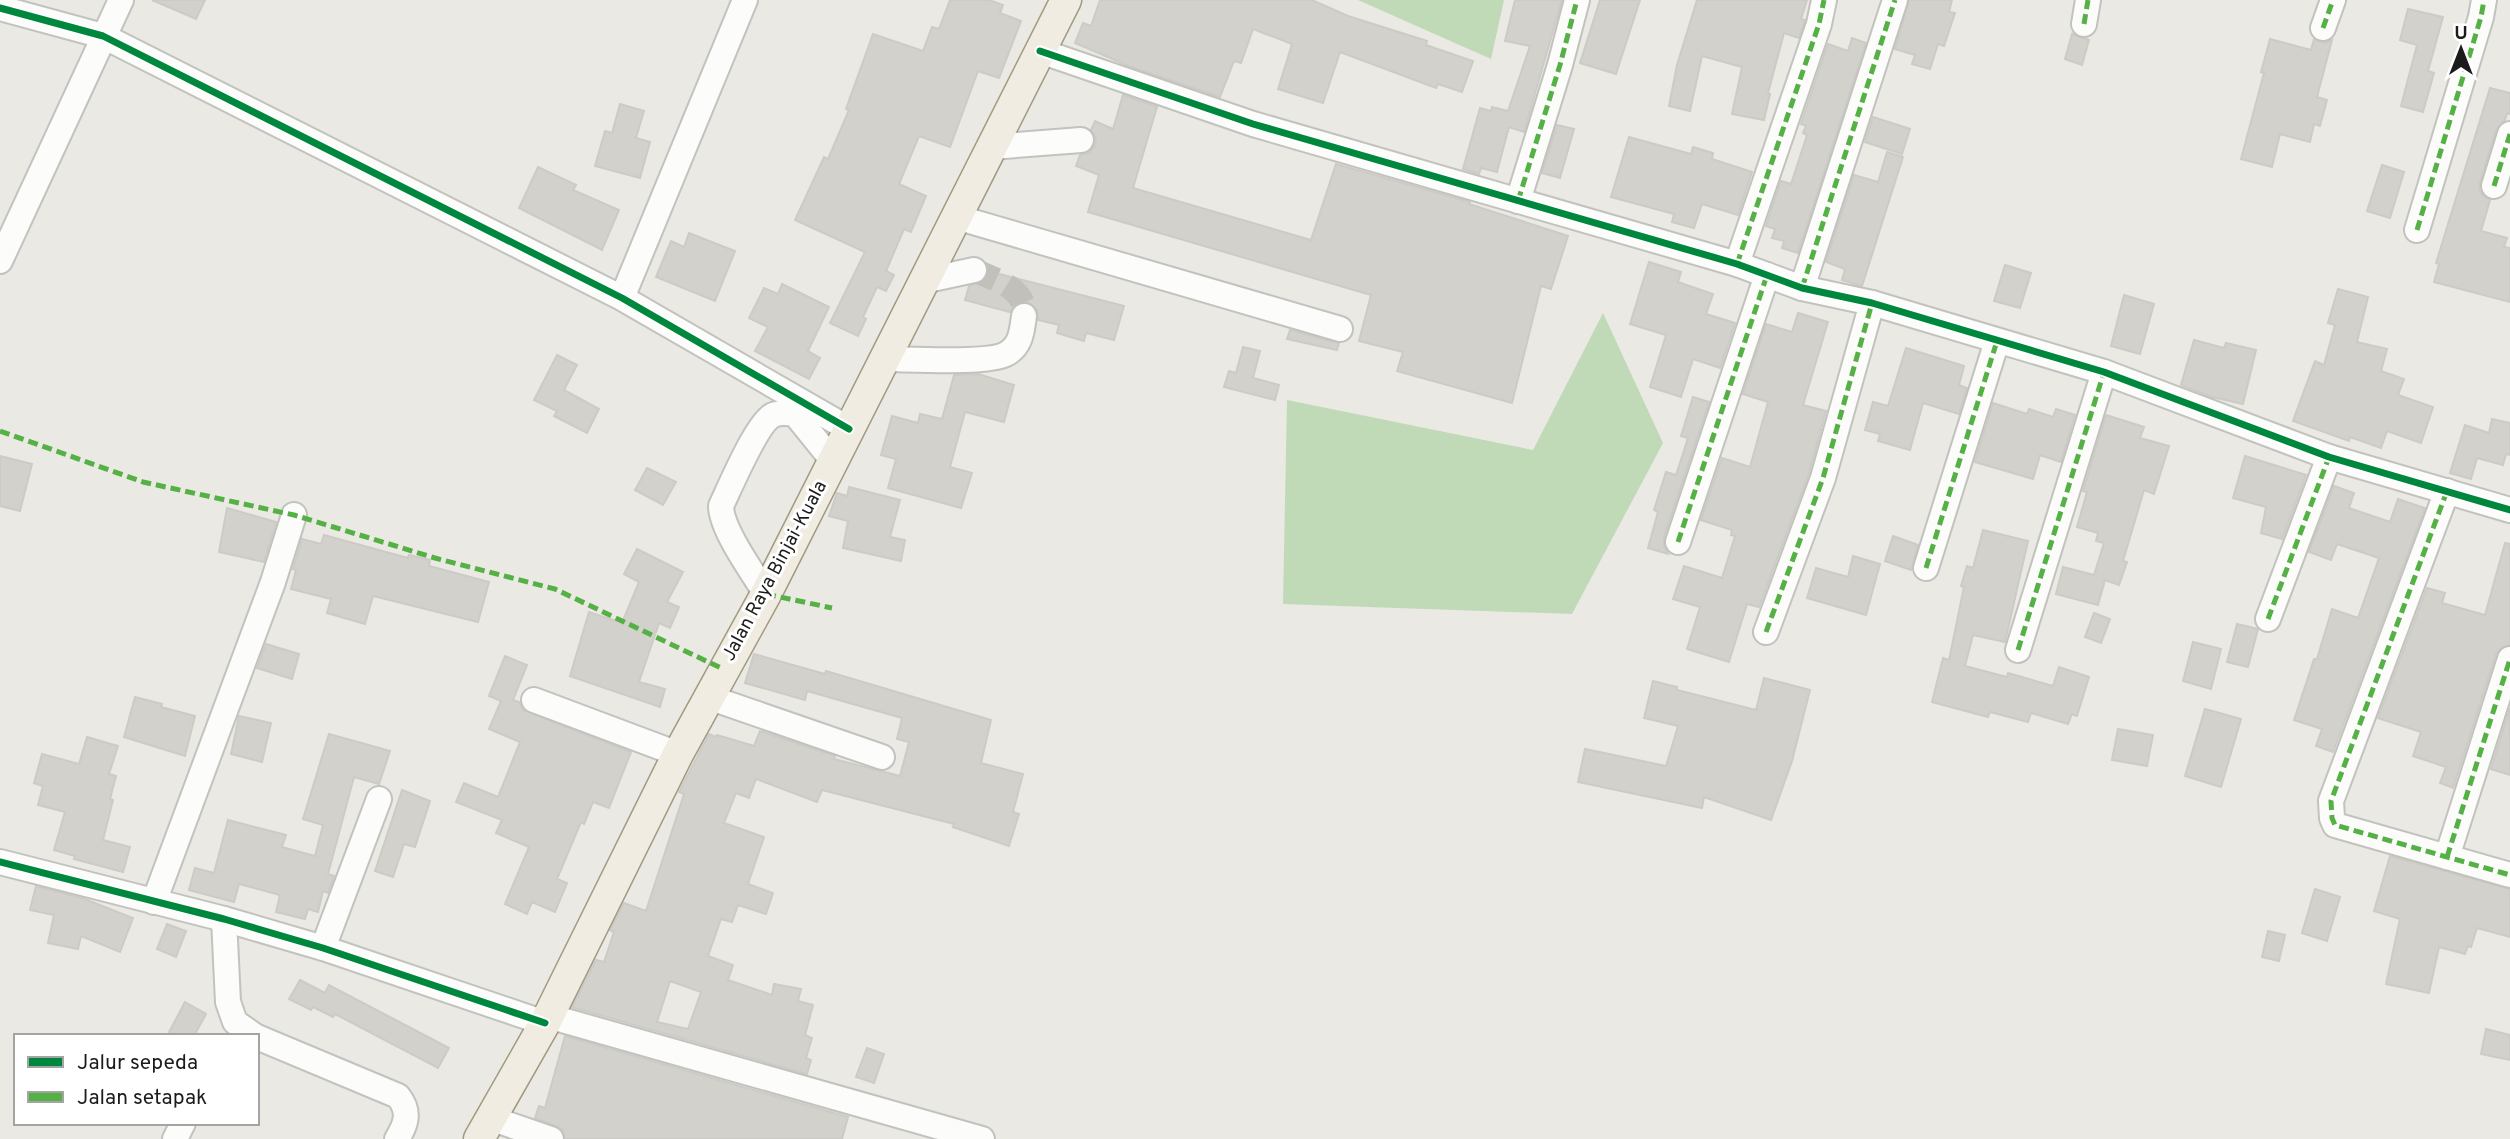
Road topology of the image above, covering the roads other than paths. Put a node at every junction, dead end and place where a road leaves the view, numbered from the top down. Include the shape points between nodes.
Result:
1 (121, 0) edge
2 (745, 0) edge
3 (1066, 0) edge
4 (1577, 0) edge
5 (1824, 0) edge
6 (1895, 0) edge
7 (2333, 0) edge
8 (2484, 0) edge
9 (0, 8) edge
10 (2323, 28) dead end
11 (103, 36) junction
12 (1040, 51) junction
13 (2510, 134) edge
14 (1082, 140) dead end
15 (991, 147) junction
16 (2494, 186) dead end
17 (1518, 201) junction
18 (956, 218) junction
19 (2417, 230) dead end
20 (0, 261) edge
21 (1737, 264) junction
22 (974, 270) tunnel mouth
23 (1767, 275) junction
24 (923, 281) junction
25 (1802, 288) junction
26 (622, 298) junction
27 (1872, 303) junction
28 (1024, 316) dead end
29 (1340, 329) dead end
30 (1997, 341) junction
31 (884, 359) junction
32 (2104, 372) junction
33 (849, 429) junction
34 (2329, 457) junction
35 (833, 461) junction
36 (2447, 491) junction
37 (2510, 510) edge
38 (294, 515) dead end
39 (1678, 542) dead end
40 (1926, 568) dead end
41 (766, 594) junction
42 (2268, 619) dead end
43 (1766, 632) dead end
44 (2018, 650) dead end
45 (2510, 659) edge
46 (709, 697) junction
47 (534, 700) dead end
48 (678, 754) junction
49 (882, 757) dead end
50 (379, 799) dead end
51 (2448, 857) junction
52 (0, 862) edge
53 (2510, 875) edge
54 (154, 902) junction
55 (224, 919) junction
56 (323, 948) junction
57 (547, 1019) junction
58 (244, 1033) edge
59 (259, 1039) edge
60 (484, 1128) edge
61 (397, 1139) edge
62 (551, 1139) edge
63 (982, 1139) edge

1 - 11 street
2 - 26 street
3 - 12 main road, Jalan Raya Binjai-Kuala
4 - 17 street
5 - 21 street
6 - 25 street
7 - 10 street
8 - 19 street
9 - 11 street
11 - 20 street
11 - 26 street
12 - 15 main road, Jalan Raya Binjai-Kuala
12 - 17 street via 1253,124
13 - 16 street
14 - 15 street
15 - 18 main road, Jalan Raya Binjai-Kuala
17 - 21 street
18 - 24 main road, Jalan Raya Binjai-Kuala
18 - 29 street
21 - 23 street
22 - 24 street
23 - 25 street
23 - 39 street
24 - 31 main road, Jalan Raya Binjai-Kuala
25 - 27 street
26 - 33 street
27 - 30 street
27 - 43 street via 1823,478
28 - 31 street via 1021,338 1006,354 984,359
30 - 32 street
30 - 40 street
31 - 33 main road, Jalan Raya Binjai-Kuala
32 - 34 street
32 - 44 street
33 - 35 main road, Jalan Raya Binjai-Kuala
34 - 36 street
34 - 42 street
35 - 41 main road, Jalan Raya Binjai-Kuala
35 - 41 street via 795,414 785,413 765,422 743,460 721,512
36 - 37 street
36 - 51 street via 2330,810 2335,825
38 - 54 street
41 - 46 main road, Jalan Raya Binjai-Kuala
45 - 51 street
46 - 48 main road, Jalan Raya Binjai-Kuala
46 - 49 street
47 - 48 street
48 - 57 main road, Jalan Raya Binjai-Kuala
50 - 56 street
51 - 53 street
52 - 54 street
54 - 55 street
55 - 56 street
55 - 58 street via 228,1002
56 - 57 street
57 - 60 main road, Jalan Raya Binjai-Kuala
57 - 63 street
59 - 61 street via 398,1096 407,1114
60 - 62 street

